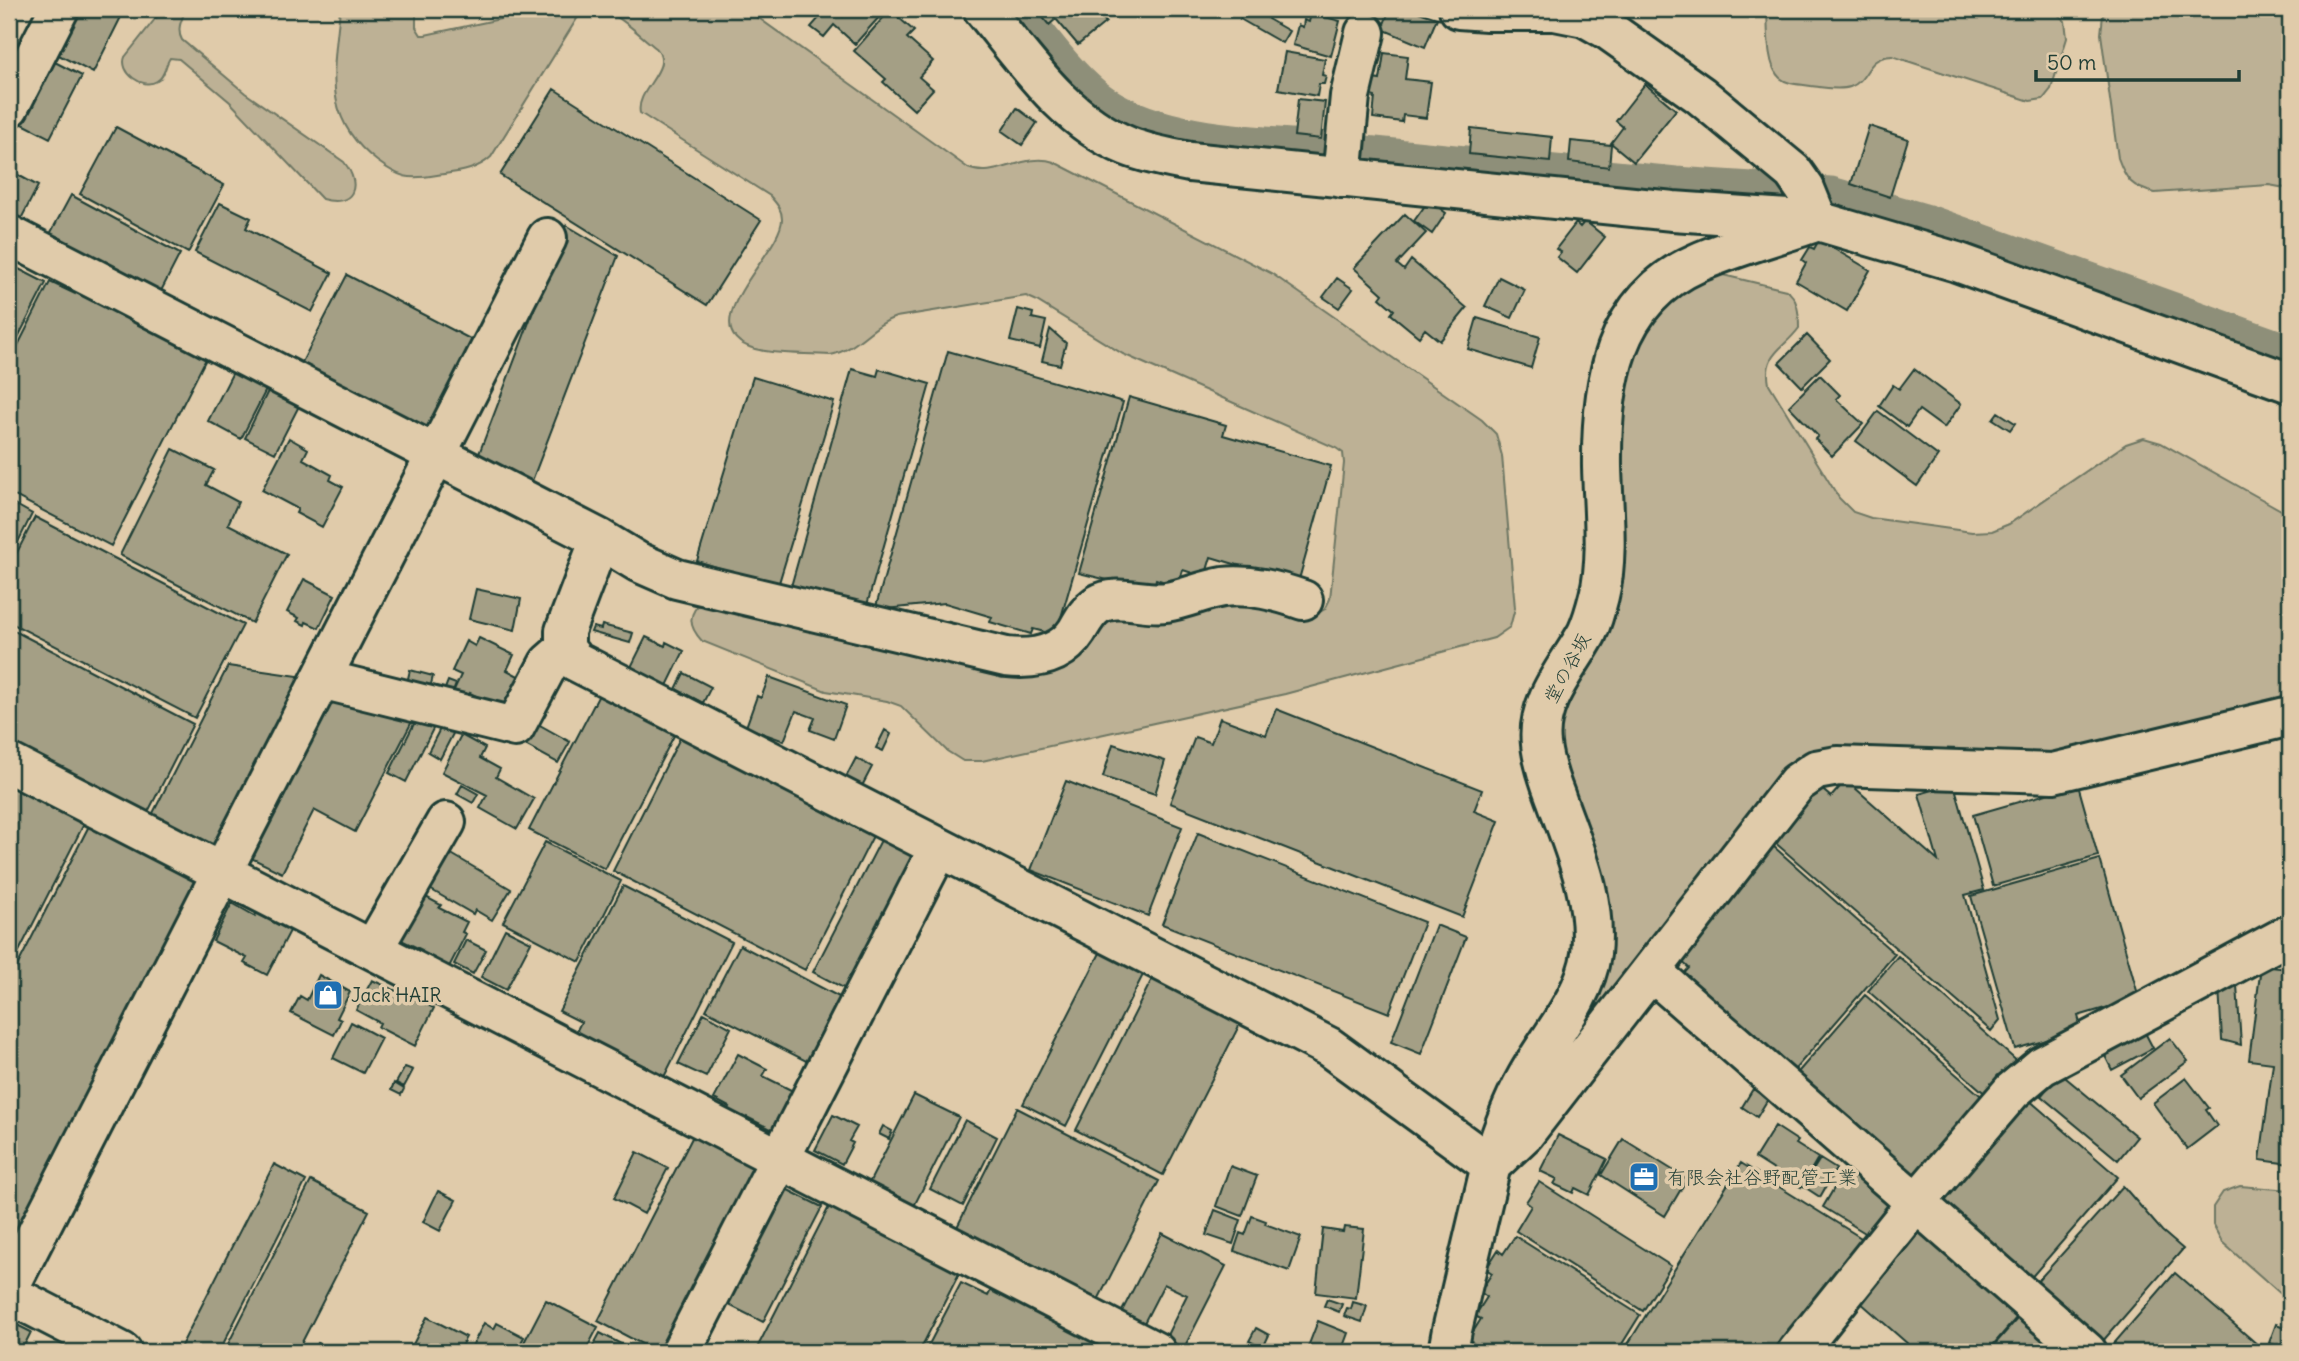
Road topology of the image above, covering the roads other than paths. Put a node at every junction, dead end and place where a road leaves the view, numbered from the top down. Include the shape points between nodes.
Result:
1 (59, 9) edge
2 (983, 9) edge
3 (1459, 9) edge
4 (1365, 33) dead end
5 (9, 107) edge
6 (1342, 178) junction
7 (1813, 207) junction
8 (9, 235) edge
9 (547, 238) dead end
10 (2290, 383) edge
11 (436, 454) junction
12 (600, 539) junction
13 (1303, 600) dead end
14 (565, 649) junction
15 (321, 679) junction
16 (2290, 716) edge
17 (9, 763) edge
18 (446, 822) dead end
19 (939, 848) junction
20 (222, 872) junction
21 (2290, 934) edge
22 (373, 949) junction
23 (1651, 971) junction
24 (780, 1159) junction
25 (1491, 1165) junction
26 (1916, 1203) junction
27 (9, 1288) edge
28 (9, 1294) edge
29 (122, 1352) edge
30 (681, 1352) edge
31 (1156, 1352) edge
32 (1448, 1352) edge
33 (1797, 1352) edge
34 (2087, 1352) edge

1 - 5 street
2 - 6 street via 1061,102 1125,145 1190,162
3 - 7 street via 1555,10 1585,17 1700,95 1793,172
4 - 6 street via 1350,96
6 - 7 street via 1673,211
7 - 10 street
7 - 25 street, 堂の谷坂 via 1672,278 1634,317 1610,366 1602,424 1604,555 1600,594 1588,631 1542,714 1540,742 1545,769 1588,891 1593,924 1590,957 1581,988 1508,1115
8 - 11 street
9 - 11 street
11 - 12 street
11 - 15 street
12 - 13 street via 677,579 1025,659 1062,647 1085,616 1097,605 1113,600 1167,602 1223,587 1264,588
12 - 14 street via 565,631
14 - 15 street via 549,663 515,727
14 - 19 street via 575,661
15 - 20 street
16 - 23 street via 2053,773 1838,766 1816,770 1797,783
17 - 20 street
18 - 22 street
19 - 24 street
19 - 25 street via 1329,1047
20 - 22 street
20 - 27 street
21 - 26 street via 2042,1066 2012,1091
22 - 24 street
23 - 25 street via 1525,1133
23 - 26 street
24 - 30 street
24 - 31 street
25 - 32 street, 堂の谷坂
26 - 33 street
26 - 34 street
28 - 29 street

